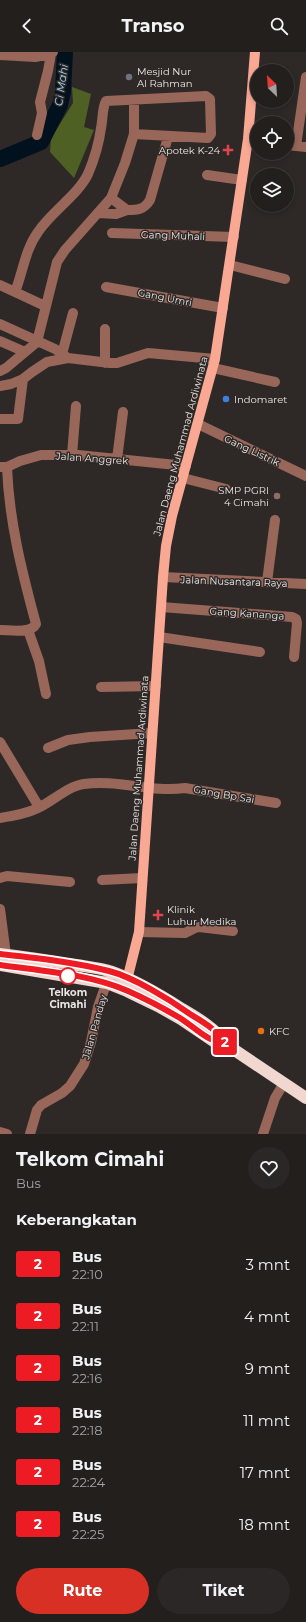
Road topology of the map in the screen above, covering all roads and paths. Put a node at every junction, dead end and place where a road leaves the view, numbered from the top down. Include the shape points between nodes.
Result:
1 (255, 52) edge
2 (52, 53) edge
3 (0, 55) edge
4 (306, 77) edge
5 (134, 100) junction
6 (254, 116) edge
7 (37, 134) dead end
8 (134, 134) junction
9 (168, 137) junction
10 (296, 146) edge
11 (250, 151) edge
12 (207, 175) dead end
13 (242, 180) junction
14 (111, 198) junction
15 (126, 210) junction
16 (99, 213) junction
17 (112, 233) dead end
18 (234, 237) junction
19 (230, 265) junction
20 (285, 279) dead end
21 (0, 285) edge
22 (106, 287) dead end
23 (15, 292) junction
24 (45, 306) junction
25 (223, 308) junction
26 (73, 313) dead end
27 (0, 324) edge
28 (105, 329) dead end
29 (0, 341) edge
30 (37, 342) junction
31 (24, 352) junction
32 (65, 356) junction
33 (105, 363) junction
34 (214, 363) junction
35 (0, 371) edge
36 (22, 379) junction
37 (275, 382) dead end
38 (0, 386) edge
39 (76, 406) dead end
40 (123, 412) dead end
41 (0, 419) edge
42 (198, 424) junction
43 (72, 455) junction
44 (117, 459) junction
45 (186, 466) junction
46 (4, 467) edge
47 (306, 476) edge
48 (183, 478) junction
49 (226, 489) dead end
50 (275, 520) dead end
51 (163, 577) junction
52 (267, 582) junction
53 (306, 584) edge
54 (161, 607) junction
55 (0, 630) edge
56 (28, 630) junction
57 (159, 637) junction
58 (260, 652) dead end
59 (294, 656) dead end
60 (156, 686) junction
61 (101, 687) dead end
62 (46, 694) dead end
63 (152, 733) junction
64 (0, 742) edge
65 (48, 748) dead end
66 (148, 788) junction
67 (276, 804) dead end
68 (39, 808) junction
69 (0, 818) edge
70 (0, 878) edge
71 (142, 878) junction
72 (102, 880) dead end
73 (70, 882) dead end
74 (0, 909) edge
75 (233, 931) dead end
76 (139, 932) junction
77 (2, 958) edge
78 (110, 971) junction
79 (107, 983) junction
80 (126, 984) junction
81 (284, 1083) junction
82 (306, 1098) edge
83 (0, 1132) edge
84 (8, 1134) edge
85 (30, 1134) edge
86 (263, 1134) edge

1 - 6 main road, Jalan Daeng Muhammad Ardiwinata
2 - 3 street via 35,57
2 - 7 street via 40,102 42,113
4 - 10 street
5 - 8 street
5 - 9 street via 208,97 210,99 211,136
5 - 23 street via 105,102 101,129 87,176 37,233 27,252
8 - 9 street
8 - 14 street
9 - 15 street via 150,200 145,208
11 - 13 main road, Jalan Daeng Muhammad Ardiwinata
12 - 13 street
13 - 18 main road, Jalan Daeng Muhammad Ardiwinata
14 - 15 street
14 - 16 street
15 - 16 street via 116,214
16 - 24 street via 57,262
17 - 18 street, Gang Muhali
18 - 19 main road, Jalan Daeng Muhammad Ardiwinata
19 - 20 street
19 - 25 main road, Jalan Daeng Muhammad Ardiwinata
21 - 23 street
22 - 25 street, Gang Umri
23 - 24 street
24 - 30 street
25 - 34 main road, Jalan Daeng Muhammad Ardiwinata
26 - 32 street
27 - 30 street
28 - 33 street
29 - 31 street
30 - 31 street
30 - 32 street
31 - 35 street
32 - 33 street
32 - 36 street via 47,362
33 - 34 street via 117,363 148,353
34 - 37 street
34 - 42 main road, Jalan Daeng Muhammad Ardiwinata
36 - 38 street
36 - 41 street via 18,419
39 - 43 street
40 - 44 street
42 - 45 main road, Jalan Daeng Muhammad Ardiwinata
42 - 47 street, Gang Listrik
43 - 44 street, Jalan Anggrek
43 - 46 street, Jalan Anggrek via 41,455
44 - 45 street, Jalan Anggrek
45 - 48 main road, Jalan Daeng Muhammad Ardiwinata
46 - 56 street via 14,536 36,624
48 - 49 street
48 - 51 main road, Jalan Daeng Muhammad Ardiwinata via 171,524
50 - 52 street
51 - 52 street, Jalan Nusantara Raya
51 - 54 main road, Jalan Daeng Muhammad Ardiwinata
52 - 53 street, Jalan Nusantara Raya
54 - 57 main road, Jalan Daeng Muhammad Ardiwinata
54 - 59 street, Gang Kananga via 292,616 297,623
55 - 56 street
56 - 62 street via 39,661
57 - 58 street
57 - 60 main road, Jalan Daeng Muhammad Ardiwinata
60 - 61 street
60 - 63 main road, Jalan Daeng Muhammad Ardiwinata
63 - 65 street via 68,740
63 - 66 main road, Jalan Daeng Muhammad Ardiwinata
64 - 68 street
66 - 67 street, Gang Bp Sai via 185,788
66 - 68 street, Gang Bp Sai via 116,784 83,784
66 - 71 main road, Jalan Daeng Muhammad Ardiwinata
68 - 69 street, Gang Bp Sai via 20,815
70 - 73 street via 7,876
71 - 72 street
71 - 76 main road, Jalan Daeng Muhammad Ardiwinata
74 - 77 street
75 - 76 street via 199,927 184,933
76 - 80 main road, Jalan Daeng Muhammad Ardiwinata
77 - 78 highway via 46,960
77 - 79 highway
78 - 79 street, Jalan Panday
78 - 80 highway
79 - 80 highway
79 - 85 street, Jalan Panday via 82,1067 70,1086 37,1110
80 - 81 highway via 185,1010 215,1030 227,1045
81 - 82 highway
81 - 86 street via 275,1098
83 - 84 street

